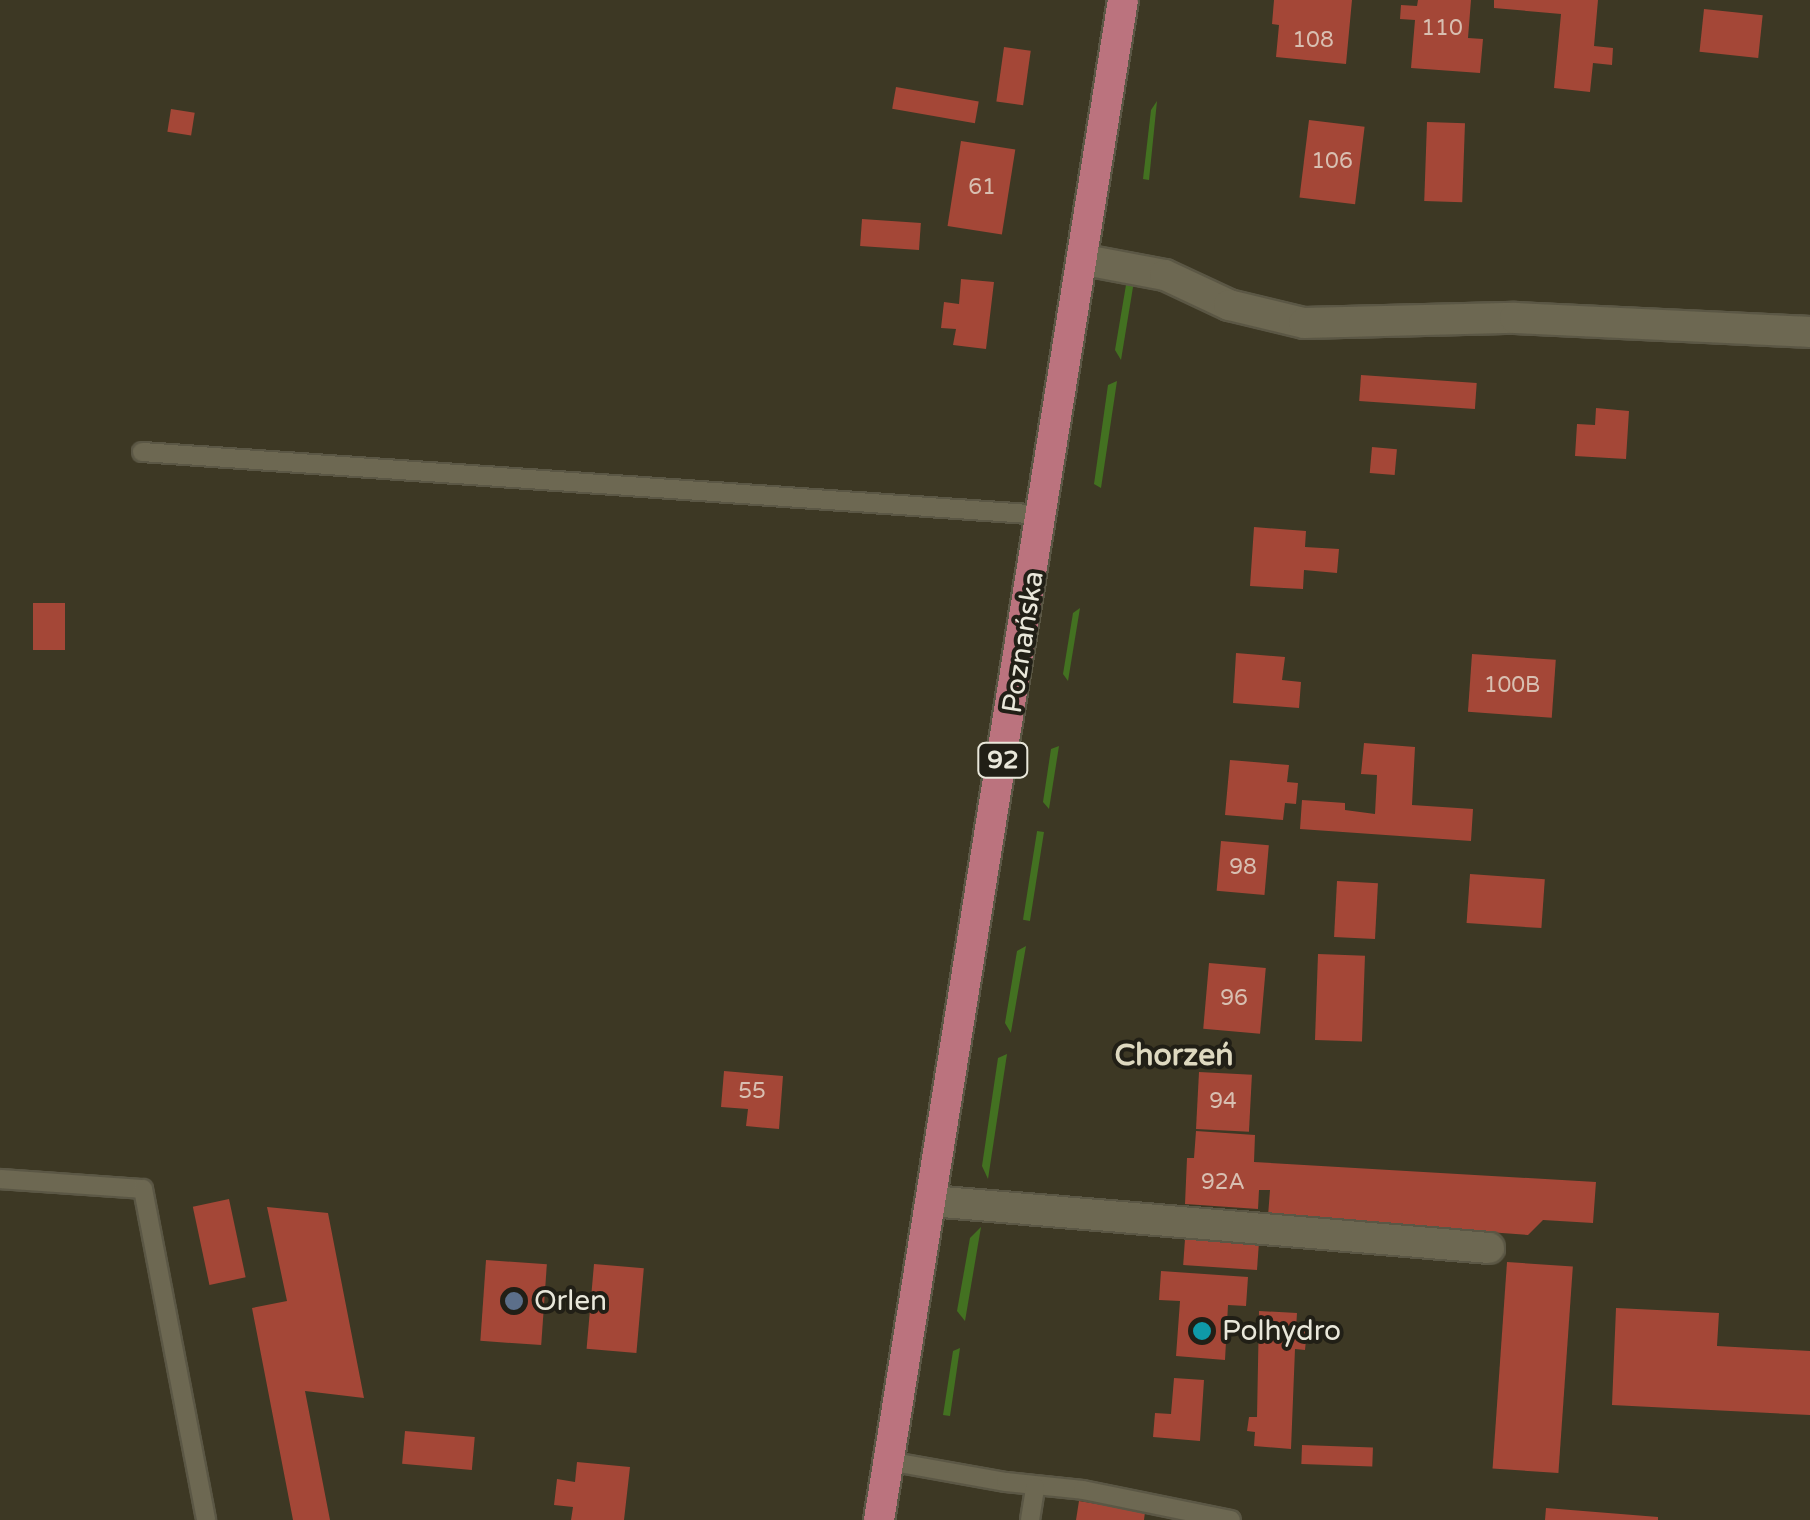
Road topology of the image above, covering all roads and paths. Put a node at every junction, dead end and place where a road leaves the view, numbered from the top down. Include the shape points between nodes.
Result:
1 (1123, 0) edge
2 (1084, 260) junction
3 (1810, 332) edge
4 (142, 452) dead end
5 (1044, 516) junction
6 (0, 1179) edge
7 (931, 1201) junction
8 (1489, 1248) dead end
9 (888, 1462) junction
10 (1035, 1486) junction
11 (206, 1520) edge
12 (879, 1520) edge
13 (1030, 1520) edge
14 (1231, 1520) edge

1 - 2 main road, Poznańska / 92
2 - 3 street via 1165,275 1229,304 1304,323 1515,318
2 - 5 main road, Poznańska / 92
4 - 5 lane
5 - 7 main road, Poznańska / 92
6 - 11 lane via 143,1189
7 - 8 street
7 - 9 main road, Poznańska / 92
9 - 10 lane
9 - 12 main road, Poznańska / 92
10 - 13 lane
10 - 14 lane

